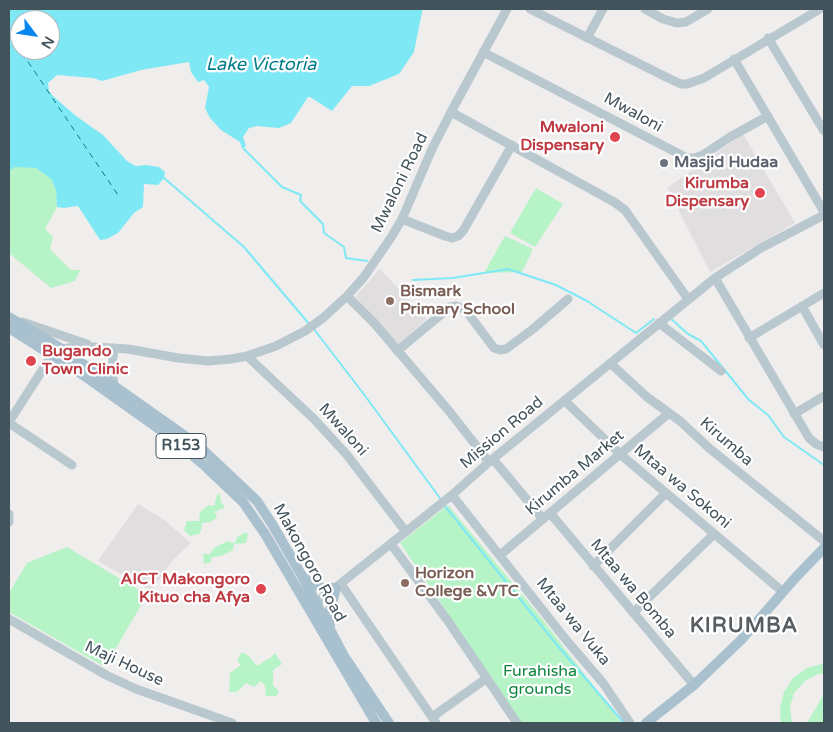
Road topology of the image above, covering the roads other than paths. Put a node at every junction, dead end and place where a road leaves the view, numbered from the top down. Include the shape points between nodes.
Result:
1 (507, 9) edge
2 (530, 9) edge
3 (603, 9) edge
4 (645, 9) edge
5 (708, 9) edge
6 (820, 9) edge
7 (587, 38) junction
8 (768, 38) junction
9 (483, 52) junction
10 (734, 59) junction
11 (451, 112) junction
12 (768, 116) junction
13 (824, 131) edge
14 (512, 145) junction
15 (824, 214) edge
16 (402, 220) junction
17 (715, 278) junction
18 (824, 293) edge
19 (347, 296) junction
20 (568, 299) dead end
21 (688, 299) junction
22 (802, 306) junction
23 (11, 322) edge
24 (658, 323) junction
25 (749, 338) junction
26 (824, 345) edge
27 (94, 347) junction
28 (114, 348) junction
29 (62, 349) junction
30 (397, 351) junction
31 (52, 355) junction
32 (247, 356) junction
33 (610, 363) junction
34 (721, 370) dead end
35 (114, 386) junction
36 (824, 396) edge
37 (565, 401) junction
38 (669, 413) junction
39 (794, 414) junction
40 (9, 423) edge
41 (824, 447) edge
42 (620, 454) junction
43 (491, 460) junction
44 (72, 465) dead end
45 (666, 493) junction
46 (449, 497) junction
47 (9, 514) edge
48 (546, 516) junction
49 (9, 522) edge
50 (406, 532) junction
51 (714, 534) junction
52 (824, 541) edge
53 (391, 544) junction
54 (824, 548) edge
55 (500, 555) junction
56 (593, 566) junction
57 (302, 576) junction
58 (339, 586) junction
59 (783, 592) junction
60 (312, 606) junction
61 (633, 613) junction
62 (9, 619) edge
63 (330, 631) junction
64 (486, 678) junction
65 (694, 685) junction
66 (434, 720) edge
67 (232, 723) edge
68 (376, 723) edge
69 (389, 723) edge
70 (517, 723) edge
71 (630, 723) edge
72 (649, 723) edge

1 - 9 street, Mwaloni Road
2 - 7 street
3 - 7 street
4 - 5 street via 677,23 686,22
6 - 8 street
7 - 10 street via 681,84 704,78
8 - 10 street
8 - 13 street
9 - 11 street, Mwaloni Road
9 - 12 street, Mwaloni via 687,158 703,155
10 - 12 street
11 - 14 street
11 - 16 street, Mwaloni Road
12 - 15 street
14 - 16 street via 458,236 445,236
14 - 21 street via 624,210
15 - 17 street, Mission Road via 761,248
16 - 19 street, Mwaloni Road via 380,255
17 - 21 street, Mission Road
17 - 25 street
18 - 22 street
19 - 30 street
19 - 32 street, Mwaloni Road via 305,331
20 - 30 street via 506,349 494,348 467,312 456,306 450,307
21 - 24 street, Mission Road
22 - 25 street
22 - 26 street
23 - 27 street
23 - 29 main road, Makongoro Road / R153
23 - 31 main road, Makongoro Road / R153
24 - 33 street, Mission Road
24 - 34 street
25 - 39 street
27 - 28 street, Mwaloni Road
27 - 29 street, Mwaloni Road
28 - 32 street, Mwaloni Road via 208,361
28 - 35 street
29 - 31 street, Mwaloni Road
29 - 35 main road, Makongoro Road / R153
30 - 43 street
31 - 40 street
31 - 60 main road, Makongoro Road / R153 via 173,439 237,496
32 - 50 street, Mwaloni via 327,433
33 - 37 street, Mission Road
33 - 38 street, Kirumba
35 - 57 main road, Makongoro Road / R153 via 204,451 250,494 272,524
36 - 39 street
37 - 42 street, Mtaa wa Sokoni
37 - 43 street, Mission Road
38 - 42 street, Kirumba Market
38 - 52 street, Kirumba
39 - 41 street via 809,438
40 - 44 street
42 - 45 street, Mtaa wa Sokoni
42 - 48 street, Kirumba Market
43 - 46 street, Mission Road
43 - 48 street, Mtaa wa Bomba
45 - 51 street, Mtaa wa Sokoni
45 - 56 street
46 - 50 street, Mission Road
46 - 55 street, Mtaa wa Vuka
47 - 49 street
48 - 55 street, Kirumba Market
48 - 56 street, Mtaa wa Bomba
50 - 53 street, Mission Road
51 - 59 street, Mtaa wa Sokoni
51 - 61 street
53 - 58 street, Mission Road
53 - 64 street
54 - 59 main road
55 - 71 street, Mtaa wa Vuka via 603,683
56 - 61 street, Mtaa wa Bomba
57 - 58 main road via 322,588
57 - 60 main road, Makongoro Road / R153
58 - 60 street, Mission Road
58 - 63 main road via 328,618
58 - 66 street
59 - 65 main road
60 - 63 main road, Makongoro Road / R153
60 - 68 main road, Makongoro Road / R153
61 - 65 street, Mtaa wa Bomba
62 - 67 street, Maji House via 136,689
63 - 69 main road, Makongoro Road / R153
64 - 66 street
64 - 70 street
65 - 72 main road

